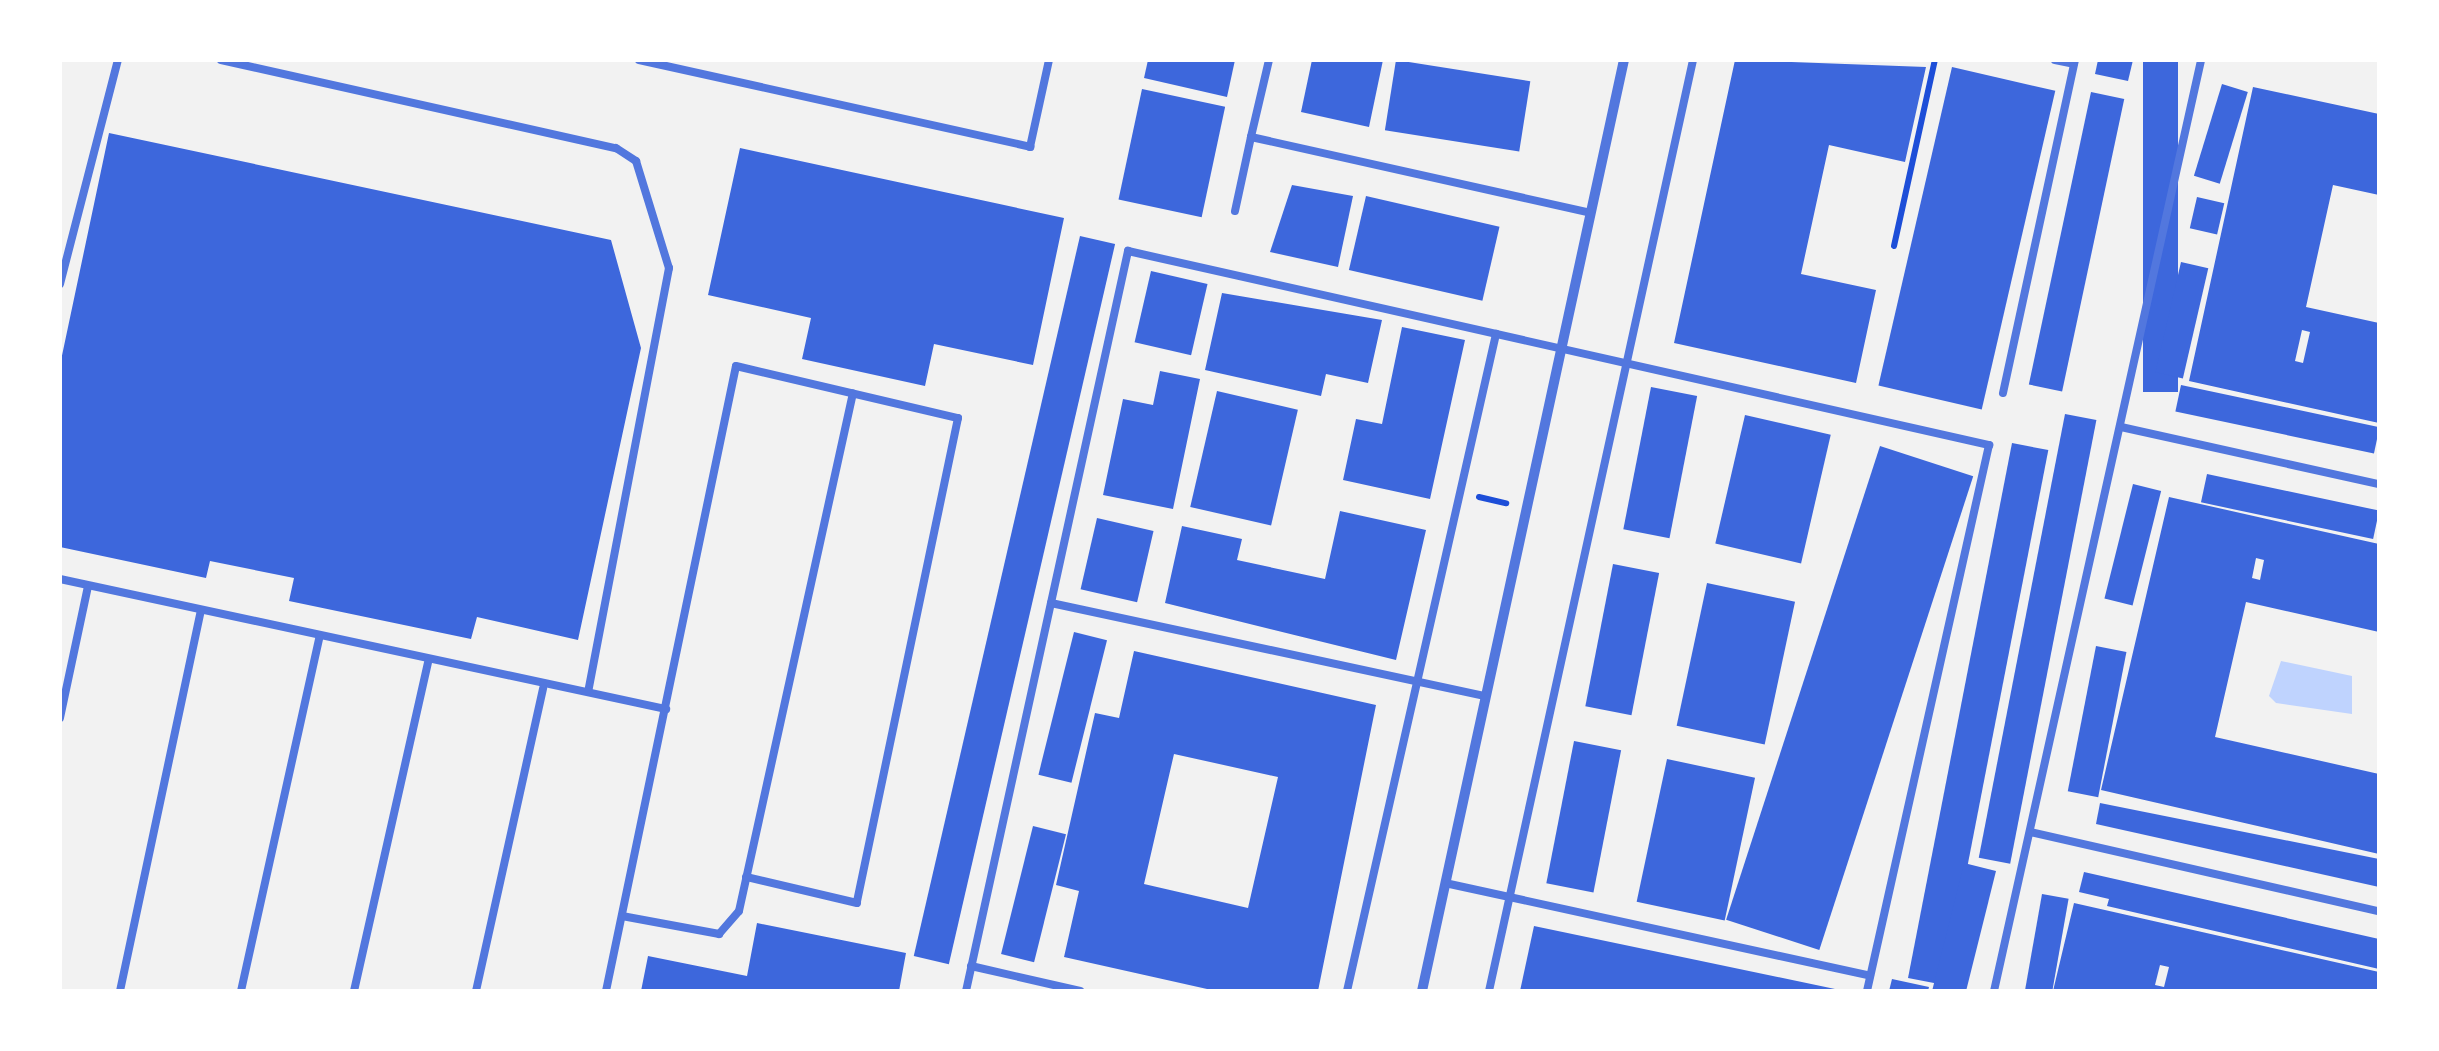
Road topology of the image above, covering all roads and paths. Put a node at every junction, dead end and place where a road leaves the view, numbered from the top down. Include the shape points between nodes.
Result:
1 (118, 60) edge
2 (220, 60) edge
3 (639, 60) edge
4 (1049, 60) edge
5 (1268, 60) edge
6 (1624, 60) edge
7 (1693, 60) edge
8 (1935, 60) edge
9 (2055, 60) edge
10 (2201, 60) edge
11 (2074, 62) edge
12 (1251, 137) junction
13 (1236, 211) dead end
14 (1590, 213) junction
15 (1894, 246) dead end
16 (60, 284) edge
17 (1496, 334) junction
18 (1562, 350) junction
19 (1628, 359) junction
20 (853, 393) junction
21 (2003, 393) dead end
22 (2122, 427) junction
23 (2379, 484) edge
24 (1461, 493) junction
25 (1526, 507) junction
26 (60, 580) edge
27 (88, 586) junction
28 (1050, 602) junction
29 (200, 611) junction
30 (318, 638) junction
31 (428, 662) junction
32 (1418, 682) junction
33 (543, 688) junction
34 (588, 691) junction
35 (1486, 696) junction
36 (666, 710) junction
37 (60, 718) edge
38 (2030, 832) junction
39 (746, 877) junction
40 (1445, 883) junction
41 (1510, 898) junction
42 (2379, 911) edge
43 (622, 916) junction
44 (971, 966) junction
45 (1870, 976) junction
46 (120, 991) edge
47 (240, 991) edge
48 (354, 991) edge
49 (476, 991) edge
50 (606, 991) edge
51 (966, 991) edge
52 (1080, 991) edge
53 (1346, 991) edge
54 (1422, 991) edge
55 (1489, 991) edge
56 (1866, 991) edge
57 (1994, 991) edge

1 - 16 lane
2 - 34 lane via 616,148 636,161 669,268
3 - 4 lane via 1030,147
5 - 12 lane
6 - 14 street
7 - 19 lane
8 - 15 path
9 - 11 lane
10 - 22 lane
11 - 21 lane
12 - 13 lane
12 - 14 lane
14 - 18 street
17 - 18 lane
17 - 24 lane
17 - 28 lane via 1128,251
18 - 19 lane
18 - 25 street
19 - 41 lane
19 - 45 lane via 1989,445
20 - 36 lane via 736,366
20 - 39 lane
20 - 39 lane via 958,418 857,903
22 - 23 lane
22 - 38 lane
24 - 25 path
24 - 32 lane
25 - 35 street
26 - 27 lane
27 - 29 lane
27 - 37 lane
28 - 32 lane
28 - 44 lane
29 - 30 lane
29 - 46 lane
30 - 31 lane
30 - 47 lane
31 - 33 lane
31 - 48 lane
32 - 35 lane
32 - 53 lane
33 - 34 lane
33 - 49 lane
34 - 36 lane
35 - 40 street
36 - 43 lane
38 - 42 lane
38 - 57 lane
39 - 43 lane via 739,911 718,934
40 - 41 lane
40 - 54 street
41 - 45 lane
41 - 55 lane
43 - 50 lane
44 - 51 lane
44 - 52 lane
45 - 56 lane

